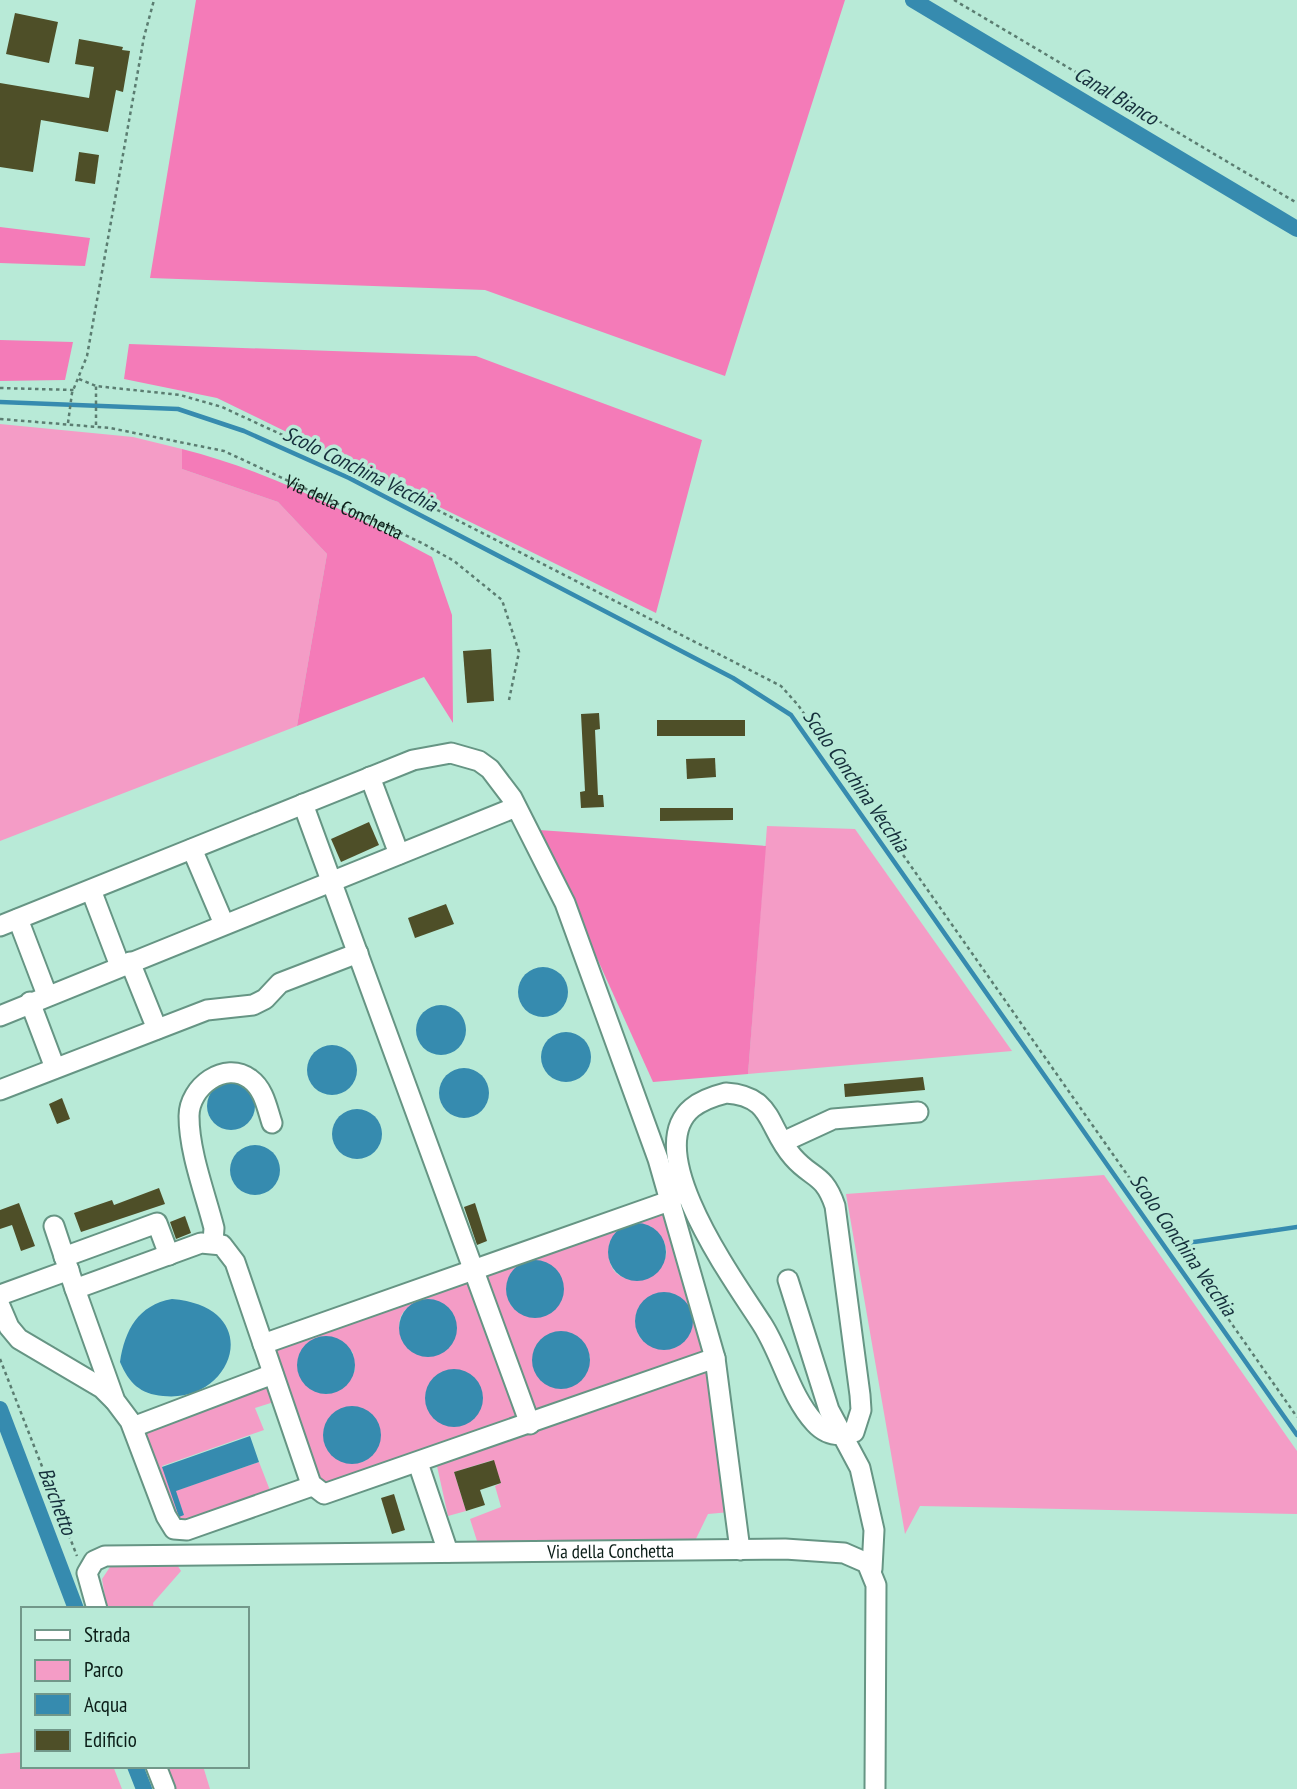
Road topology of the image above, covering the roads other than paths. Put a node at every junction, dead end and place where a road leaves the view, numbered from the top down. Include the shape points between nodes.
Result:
1 (370, 777) junction
2 (303, 804) junction
3 (516, 807) junction
4 (192, 849) junction
5 (399, 854) junction
6 (331, 882) junction
7 (91, 890) junction
8 (9, 923) edge
9 (224, 924) junction
10 (358, 953) junction
11 (125, 964) junction
12 (38, 999) junction
13 (0, 1016) edge
14 (157, 1029) junction
15 (55, 1068) junction
16 (0, 1090) edge
17 (918, 1112) dead end
18 (272, 1123) dead end
19 (783, 1142) junction
20 (672, 1200) junction
21 (54, 1226) dead end
22 (214, 1242) junction
23 (169, 1255) junction
24 (67, 1264) junction
25 (474, 1272) junction
26 (788, 1280) dead end
27 (75, 1289) junction
28 (0, 1295) edge
29 (0, 1306) edge
30 (263, 1344) junction
31 (715, 1358) junction
32 (273, 1374) junction
33 (115, 1401) junction
34 (530, 1424) junction
35 (133, 1427) junction
36 (842, 1436) junction
37 (418, 1463) junction
38 (312, 1486) junction
39 (740, 1550) junction
40 (448, 1552) junction
41 (172, 1554) junction
42 (872, 1569) junction
43 (96, 1607) edge
44 (157, 1768) edge
45 (165, 1789) edge
46 (875, 1789) edge

1 - 2 street
1 - 3 street via 438,753 466,756 498,776
1 - 5 street
2 - 4 street
2 - 6 street
3 - 5 street
3 - 20 street via 565,903
4 - 7 street
4 - 9 street
5 - 6 street
6 - 9 street
6 - 10 street
7 - 8 street
7 - 11 street
8 - 12 street
9 - 11 street
10 - 14 street via 280,983 253,1005 216,1008
10 - 25 street
11 - 12 street
11 - 14 street
12 - 13 street
12 - 15 street
14 - 15 street
15 - 16 street
17 - 19 street via 833,1119
18 - 22 street via 260,1089 249,1078 232,1072 212,1077 195,1093 189,1114
19 - 36 street via 796,1161 828,1187 835,1206 860,1395 858,1423 854,1432
19 - 36 street via 767,1111 746,1094 726,1093 691,1109 680,1127 676,1149 700,1224 720,1263 762,1324 815,1424
20 - 25 street
20 - 31 street
21 - 24 street
22 - 23 street
22 - 30 street via 235,1262
23 - 24 street via 157,1223
23 - 27 street
24 - 27 street
24 - 28 street
25 - 30 street
25 - 34 street
26 - 36 street via 829,1410
27 - 33 street
29 - 33 street via 19,1339 102,1388
30 - 32 street
31 - 34 street
31 - 39 street
32 - 35 street
32 - 38 street
33 - 35 street
33 - 41 street
34 - 37 street
35 - 38 street via 166,1516 180,1532
36 - 42 street via 860,1468 872,1511
37 - 38 street via 333,1493 324,1494
37 - 40 street
39 - 40 street, Via della Conchetta
39 - 42 street, Via della Conchetta via 834,1551 853,1555
40 - 41 street, Via della Conchetta
41 - 43 street, Via della Conchetta via 99,1558 90,1566 87,1578
42 - 46 street via 878,1605
44 - 45 street

